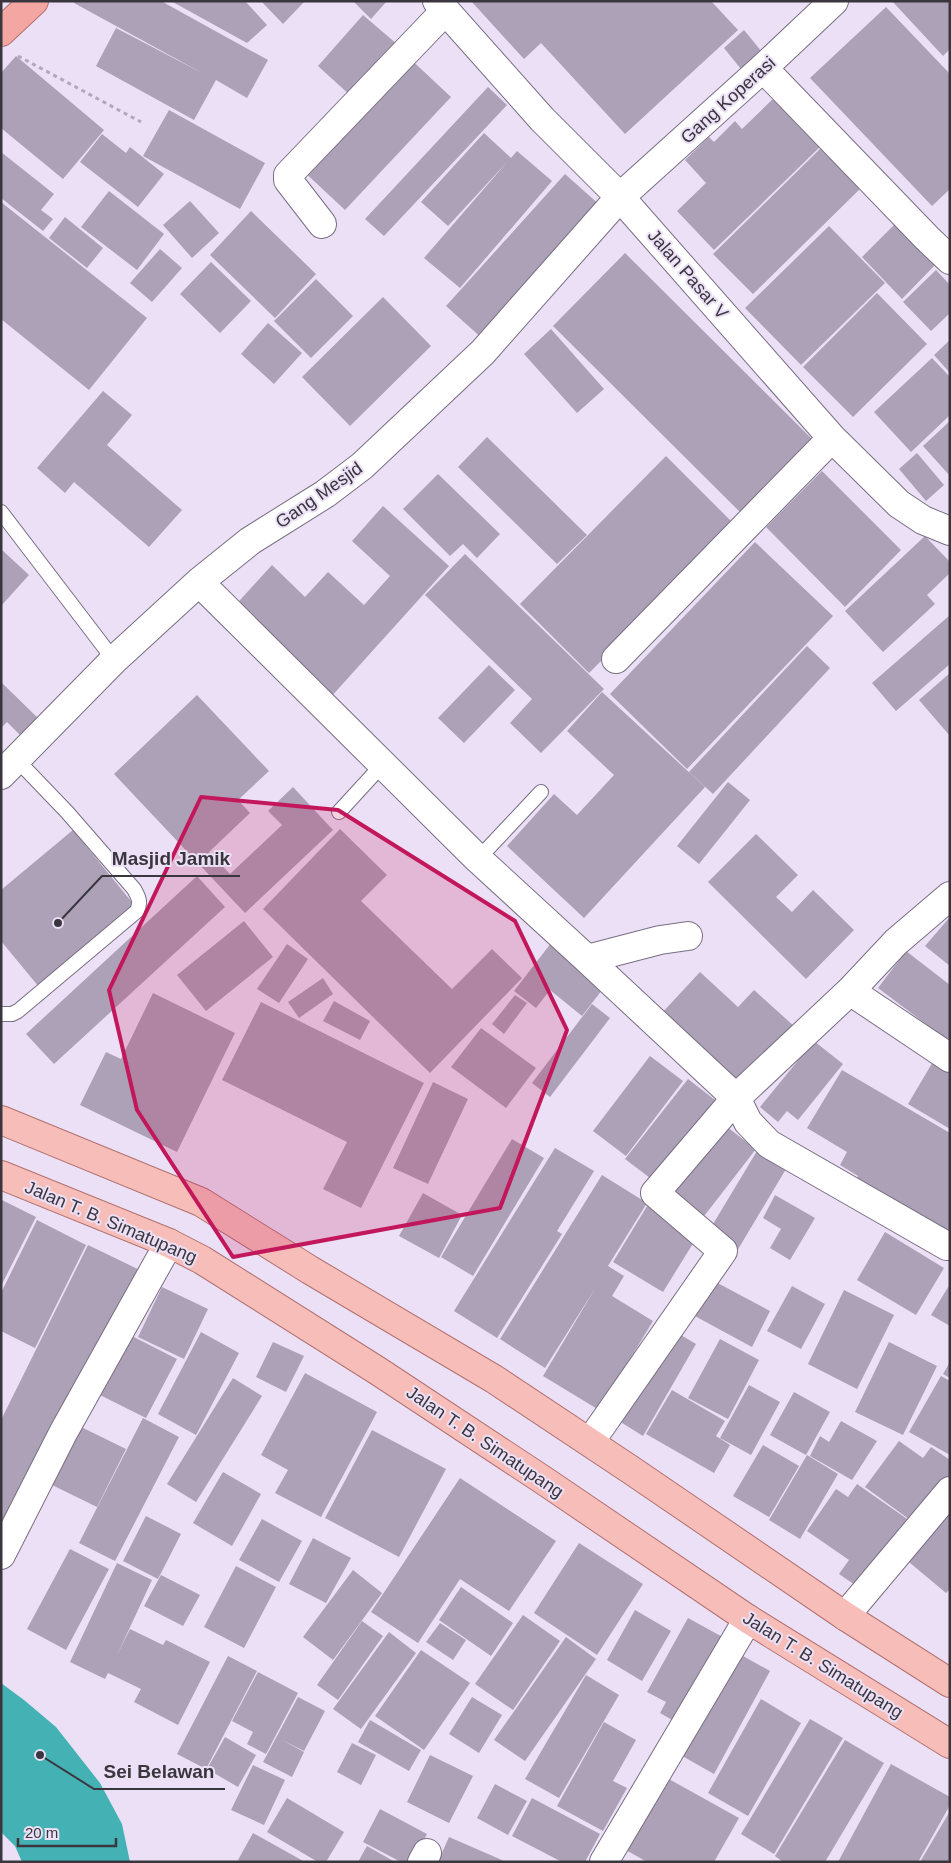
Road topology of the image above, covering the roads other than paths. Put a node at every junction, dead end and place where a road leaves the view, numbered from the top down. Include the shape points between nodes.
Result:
1 (34, 1) edge
2 (834, 1) edge
3 (441, 6) edge
4 (6, 41) edge
5 (763, 68) junction
6 (620, 197) junction
7 (322, 224) dead end
8 (950, 260) edge
9 (832, 438) junction
10 (1, 512) edge
11 (950, 531) edge
12 (199, 582) junction
13 (616, 659) dead end
14 (114, 660) junction
15 (382, 765) junction
16 (9, 768) edge
17 (541, 792) dead end
18 (339, 812) dead end
19 (478, 859) junction
20 (950, 896) edge
21 (688, 936) dead end
22 (587, 959) junction
23 (850, 991) junction
24 (1, 1014) edge
25 (950, 1058) edge
26 (736, 1098) junction
27 (1, 1120) edge
28 (1, 1175) edge
29 (169, 1243) junction
30 (947, 1246) dead end
31 (590, 1442) junction
32 (950, 1491) edge
33 (1, 1555) edge
34 (845, 1616) junction
35 (748, 1619) junction
36 (950, 1683) edge
37 (950, 1744) edge
38 (604, 1862) edge

1 - 4 highway
2 - 5 street, Gang Koperasi
3 - 6 street, Jalan Pasar V via 542,119
3 - 7 street via 288,175 288,180
5 - 6 street, Gang Koperasi
5 - 8 street
6 - 9 street, Jalan Pasar V
6 - 12 street, Gang Mesjid via 483,352 362,466 325,494 250,541
9 - 11 street, Jalan Pasar V via 899,504 923,520
9 - 13 street
10 - 14 lane
12 - 14 street, Gang Mesjid
12 - 15 street
14 - 16 street, Gang Mesjid
15 - 18 lane
15 - 19 street
16 - 24 lane via 66,812 134,890 140,905 18,1011
17 - 19 lane
19 - 22 street
20 - 23 street via 896,942
21 - 22 street
22 - 26 street
23 - 25 street
23 - 26 street
26 - 30 street via 748,1122 769,1144
26 - 31 street via 655,1193 722,1251
27 - 31 main road via 201,1202 494,1379
28 - 29 main road, Jalan T. B. Simatupang
29 - 33 street via 63,1433
29 - 35 main road, Jalan T. B. Simatupang via 202,1260 386,1376
31 - 34 main road
32 - 34 street
34 - 36 main road
35 - 37 main road, Jalan T. B. Simatupang
35 - 38 street

